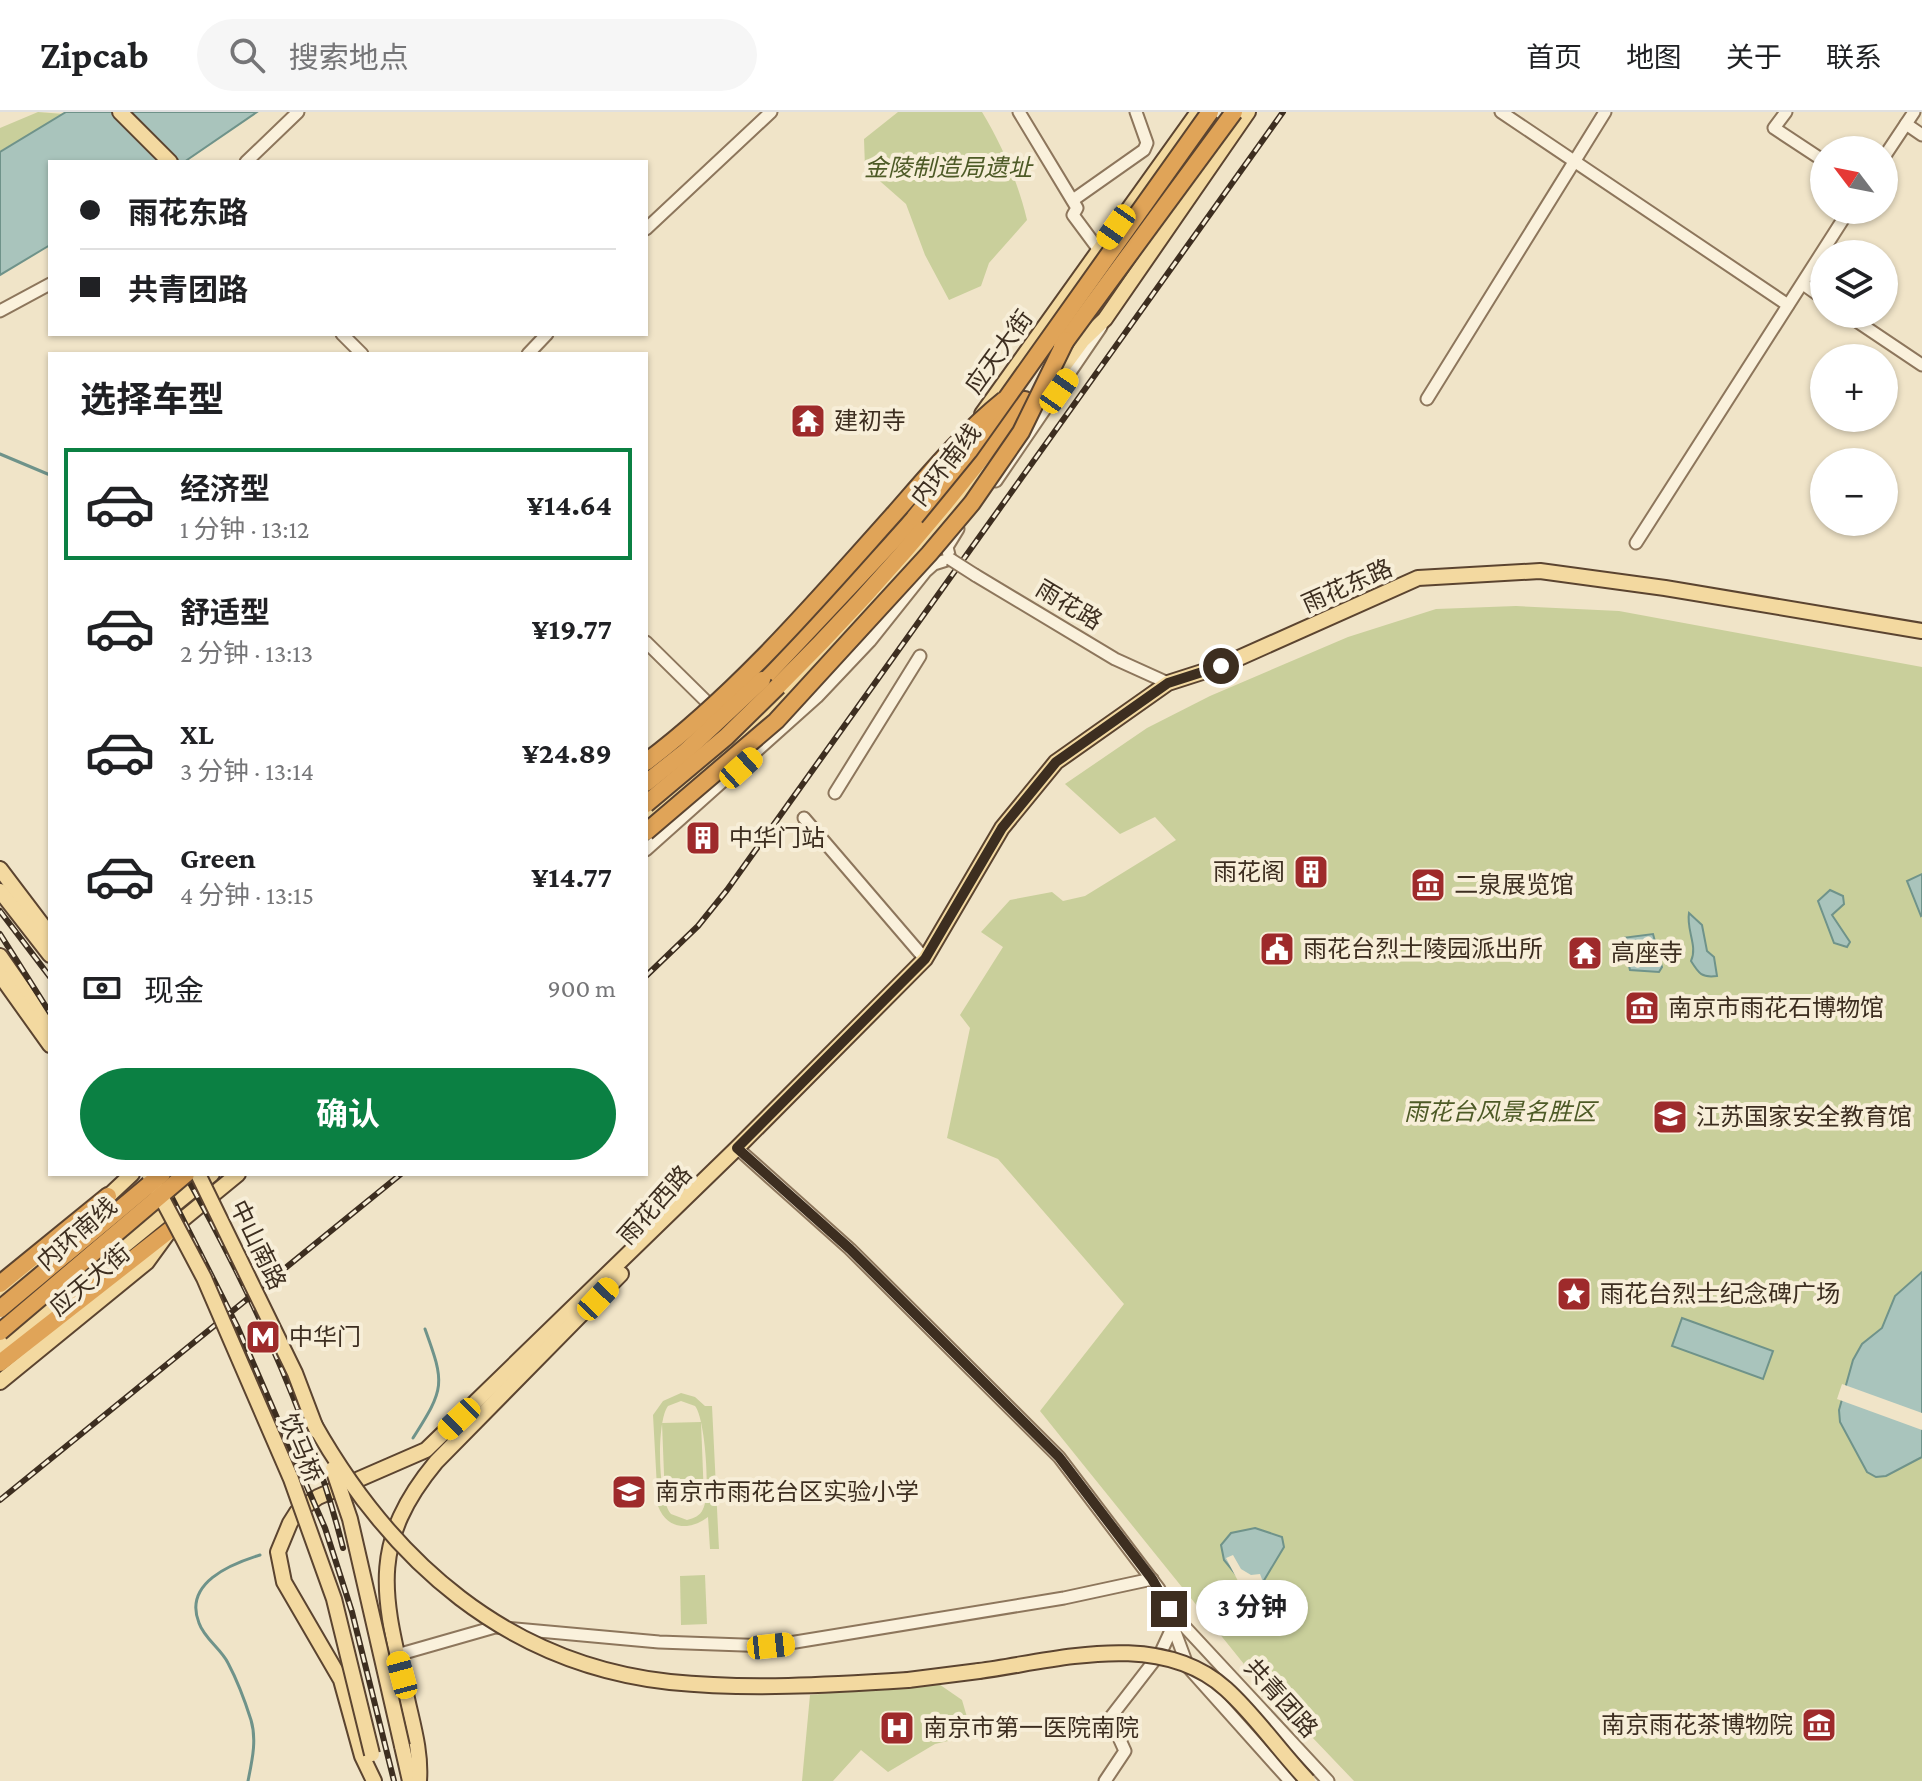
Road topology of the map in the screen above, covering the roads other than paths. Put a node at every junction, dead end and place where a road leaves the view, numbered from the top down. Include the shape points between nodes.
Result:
1 (120, 112) edge
2 (298, 112) edge
3 (771, 112) edge
4 (1019, 112) edge
5 (1136, 112) edge
6 (1198, 112) edge
7 (1210, 112) edge
8 (1234, 112) edge
9 (1248, 112) edge
10 (1501, 112) edge
11 (1605, 112) edge
12 (1786, 112) edge
13 (1914, 112) edge
14 (1906, 124) junction
15 (1922, 135) edge
16 (1898, 136) edge
17 (1810, 152) edge
18 (168, 160) edge
19 (248, 160) edge
20 (1575, 162) junction
21 (1073, 200) junction
22 (1840, 224) edge
23 (648, 227) edge
24 (1099, 250) junction
25 (1136, 275) junction
26 (1803, 284) junction
27 (48, 285) edge
28 (1810, 289) edge
29 (1788, 305) junction
30 (0, 311) edge
31 (1105, 319) junction
32 (1867, 328) edge
33 (344, 336) edge
34 (545, 336) edge
35 (1066, 340) junction
36 (360, 352) edge
37 (530, 352) edge
38 (1922, 365) edge
39 (1427, 399) dead end
40 (1004, 400) junction
41 (1636, 543) dead end
42 (950, 559) junction
43 (1922, 631) edge
44 (648, 644) edge
45 (920, 656) dead end
46 (1168, 683) junction
47 (717, 712) junction
48 (739, 741) junction
49 (759, 752) junction
50 (772, 759) dead end
51 (648, 760) edge
52 (648, 767) edge
53 (648, 781) edge
54 (835, 793) dead end
55 (648, 802) edge
56 (648, 815) edge
57 (804, 818) dead end
58 (648, 830) edge
59 (648, 848) edge
60 (0, 869) edge
61 (0, 891) edge
62 (48, 932) edge
63 (48, 952) edge
64 (0, 956) edge
65 (925, 959) junction
66 (0, 975) edge
67 (48, 1025) edge
68 (48, 1042) edge
69 (737, 1148) junction
70 (130, 1176) edge
71 (140, 1176) edge
72 (150, 1176) edge
73 (160, 1176) edge
74 (184, 1176) edge
75 (199, 1176) edge
76 (210, 1176) edge
77 (235, 1176) edge
78 (108, 1196) junction
79 (167, 1222) junction
80 (0, 1284) edge
81 (82, 1289) junction
82 (0, 1297) edge
83 (0, 1309) edge
84 (0, 1332) edge
85 (0, 1347) edge
86 (0, 1363) edge
87 (0, 1382) edge
88 (314, 1424) junction
89 (395, 1465) junction
90 (410, 1497) junction
91 (1152, 1579) junction
92 (1169, 1609) junction
93 (1174, 1624) junction
94 (397, 1655) junction
95 (372, 1754) joint
96 (376, 1781) edge
97 (410, 1781) edge
98 (419, 1781) edge
99 (1105, 1781) edge
100 (1290, 1781) edge
101 (1308, 1781) edge
102 (1328, 1781) edge

1 - 18 main road
2 - 19 street
3 - 23 street
4 - 21 street
5 - 21 street via 1147,143 1144,150
6 - 24 main road, 应天大街
7 - 40 highway, 内环南线, bridge
8 - 35 highway, 内环南线, bridge
9 - 25 main road
10 - 20 street
11 - 20 street
12 - 17 street via 1774,128
13 - 14 street
14 - 15 street
14 - 16 street
20 - 29 street
20 - 39 street
21 - 24 street via 1073,215
22 - 26 street
24 - 25 main road
24 - 47 main road, 应天大街 via 946,464 823,604
25 - 31 main road
26 - 28 street
26 - 29 street
27 - 30 street
29 - 41 street
31 - 42 street via 1018,451 954,534 947,547
31 - 48 main road via 1082,341 927,543
32 - 38 street
33 - 36 street
34 - 37 street
35 - 55 highway, 内环南线, bridge via 953,499 896,564 726,737
35 - 58 highway, bridge via 1021,432 929,554 776,721
40 - 51 highway, bridge via 948,450 813,603 706,713
40 - 53 highway, 内环南线, bridge via 915,517 836,603 762,680
42 - 46 street, 雨花路, bridge via 1115,659
42 - 49 street via 925,572 870,641
43 - 46 main road, 雨花东路 via 1540,571 1418,578 1221,666
44 - 47 street
45 - 54 street
46 - 65 main road, 雨花东路 via 1056,762 1002,828
47 - 48 street
47 - 52 main road, 应天大街
48 - 49 street
48 - 56 main road
49 - 50 street
49 - 59 street
57 - 65 street
60 - 62 main road
61 - 63 main road
64 - 67 main road
65 - 69 main road, 雨花西路
66 - 68 main road
69 - 89 main road, 雨花西路 via 426,1450
69 - 90 main road, 雨花西路 via 578,1321 442,1455
69 - 91 street, 共青团路 via 850,1249 1021,1417 1084,1487
70 - 78 main road, 应天大街
71 - 79 main road
72 - 95 main road, 饮马桥, bridge via 204,1278 291,1479 334,1599
73 - 83 highway, 内环南线, bridge
74 - 84 highway, 内环南线, bridge
75 - 88 main road, 中山南路, bridge
76 - 79 main road, 应天大街
77 - 79 main road, 应天大街
78 - 80 highway
78 - 82 main road, 应天大街 via 51,1256
79 - 81 highway
79 - 87 main road, 应天大街 via 147,1262
81 - 85 main road, 应天大街
81 - 86 highway
88 - 97 main road, bridge via 350,1519
88 - 101 main road, bridge via 346,1478 407,1553 480,1613 557,1654 609,1671 698,1684 908,1680 1123,1653 1169,1658 1229,1692
89 - 90 main road via 414,1474
89 - 96 main road, 雨花西路 via 307,1503 290,1523 278,1552 284,1582 341,1680 362,1756
90 - 94 main road, 雨花西路 via 396,1526 386,1570 386,1609
91 - 92 street, 共青团路
91 - 94 street via 771,1646 495,1627
92 - 93 street, 共青团路
92 - 102 street, 共青团路
93 - 99 street via 1161,1652 1110,1718 1125,1751
93 - 100 street, 共青团路 via 1188,1667
94 - 98 main road, 雨花西路 via 416,1738
95 - 96 main road, 雨花西路

